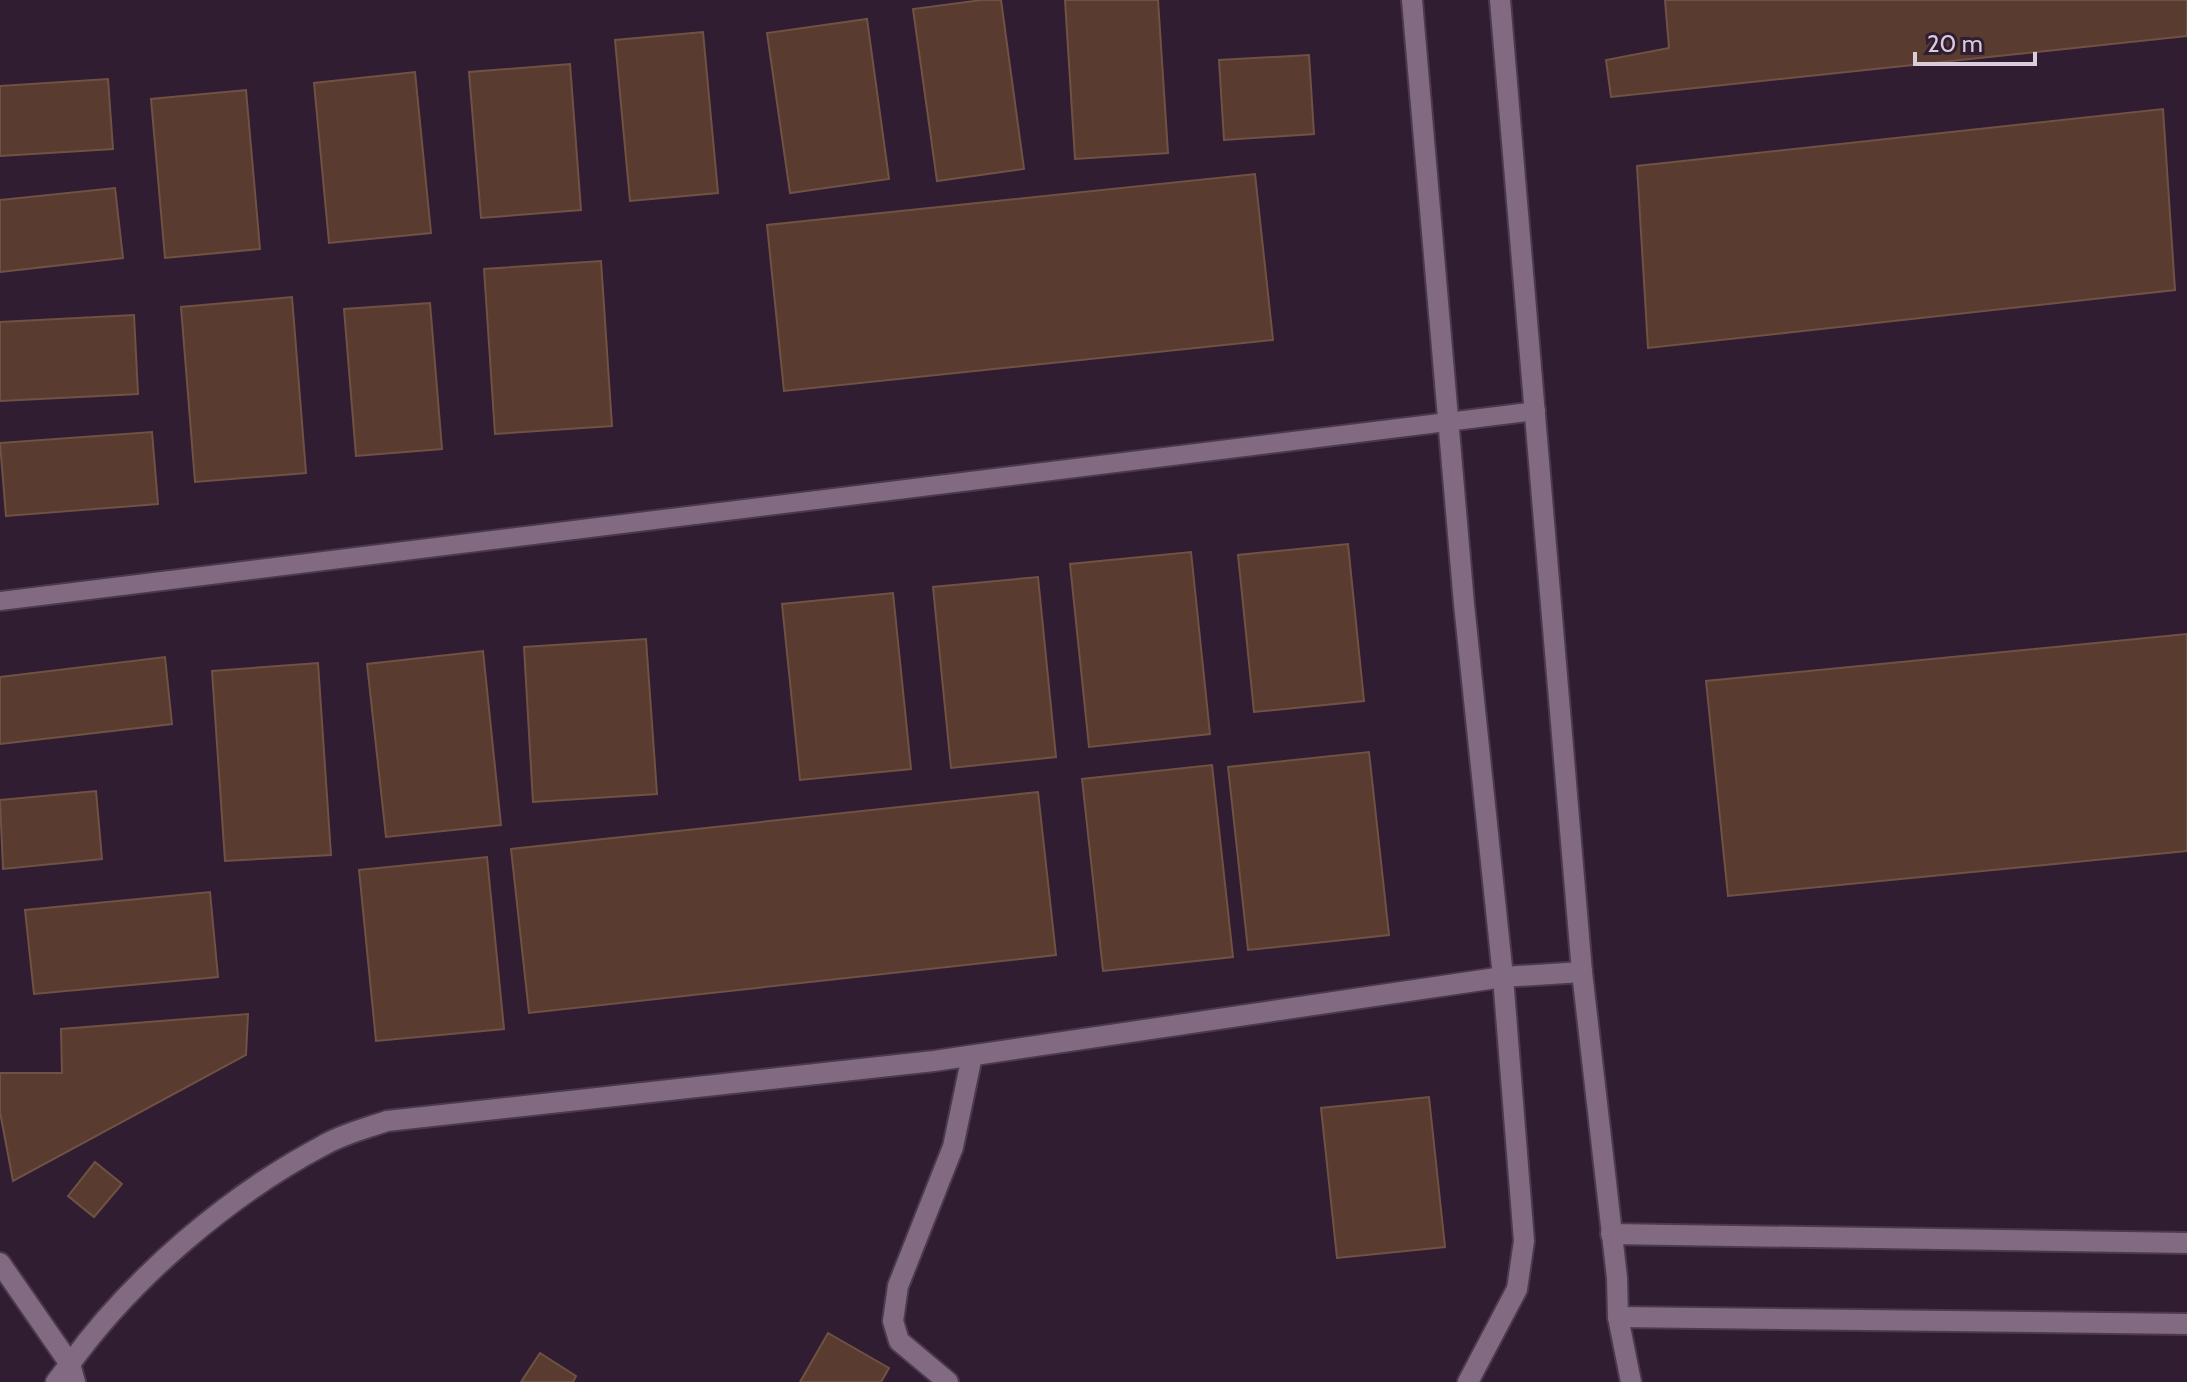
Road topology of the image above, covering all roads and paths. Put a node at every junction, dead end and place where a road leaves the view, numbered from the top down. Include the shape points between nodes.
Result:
1 (1412, 0) edge
2 (1500, 0) edge
3 (1536, 411) junction
4 (1450, 420) junction
5 (0, 601) edge
6 (1582, 972) junction
7 (1503, 977) junction
8 (972, 1056) junction
9 (1611, 1234) junction
10 (2187, 1243) edge
11 (0, 1263) edge
12 (1618, 1317) junction
13 (2187, 1324) edge
14 (72, 1373) edge
15 (56, 1382) edge
16 (948, 1382) edge
17 (1468, 1382) edge
18 (1631, 1382) edge

1 - 4 street
2 - 3 street
3 - 4 lane
3 - 6 street
4 - 5 lane
4 - 7 street
6 - 7 street
6 - 9 street
7 - 8 street
7 - 17 street via 1524,1241 1517,1289
8 - 14 street via 387,1121 326,1143 275,1174 174,1250 101,1321
8 - 16 street via 953,1147 898,1286 893,1321 899,1341
9 - 10 street
9 - 12 street
11 - 14 street
12 - 13 street
12 - 18 street
14 - 15 street

